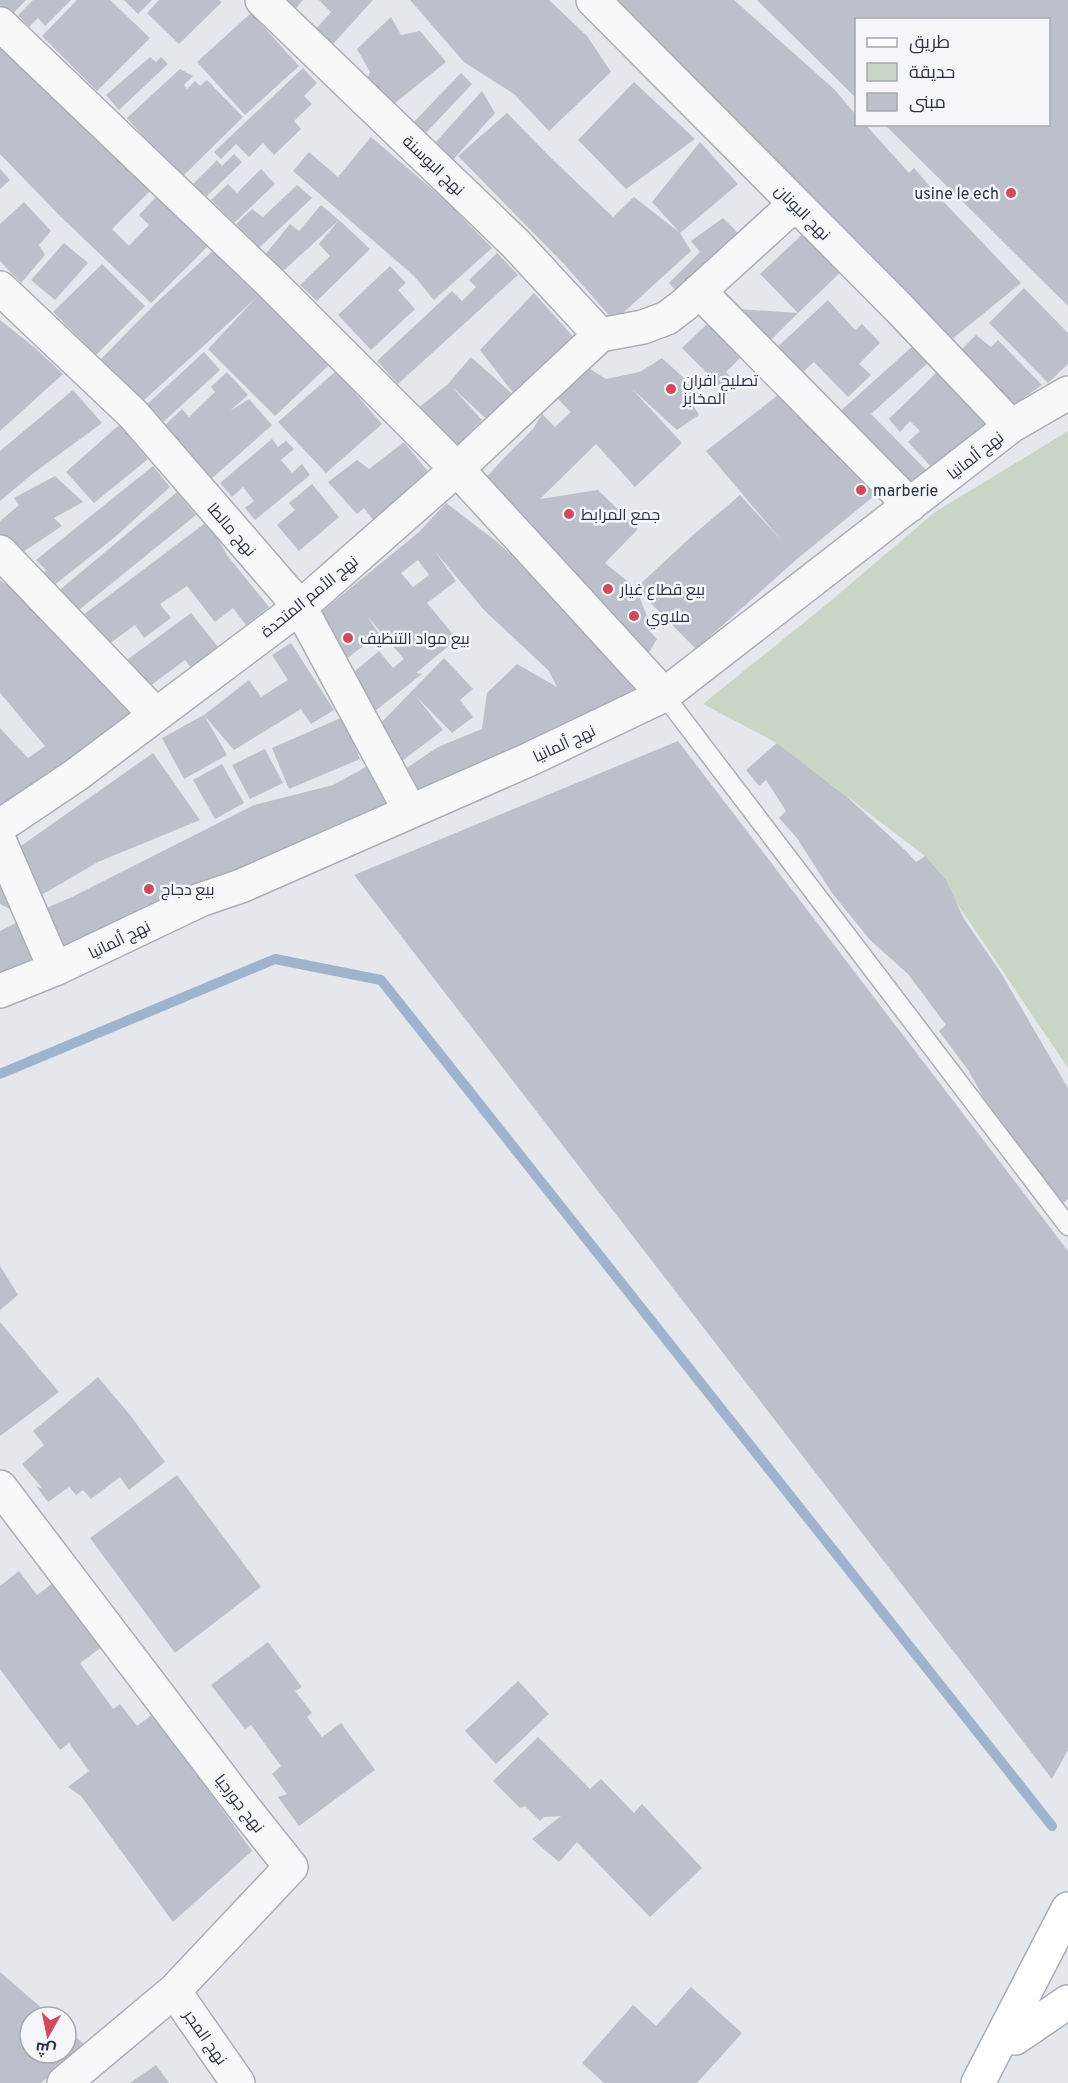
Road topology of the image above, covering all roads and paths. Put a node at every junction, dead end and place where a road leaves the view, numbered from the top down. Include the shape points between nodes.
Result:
1 (262, 0) edge
2 (593, 0) edge
3 (0, 24) edge
4 (795, 204) junction
5 (0, 288) edge
6 (699, 291) junction
7 (600, 335) junction
8 (1068, 393) edge
9 (1011, 426) junction
10 (457, 469) junction
11 (910, 505) junction
12 (0, 552) edge
13 (300, 607) junction
14 (664, 695) junction
15 (156, 715) junction
16 (410, 811) junction
17 (0, 826) edge
18 (0, 842) edge
19 (55, 969) junction
20 (0, 991) edge
21 (1068, 1226) edge
22 (0, 1487) edge
23 (1068, 1910) edge
24 (1068, 1955) edge
25 (174, 1991) junction
26 (1068, 2002) edge
27 (1015, 2038) junction
28 (981, 2078) edge
29 (64, 2083) edge
30 (238, 2083) edge

1 - 7 street, نهج البوسنة via 515,243
2 - 4 street, نهج اليونان
3 - 10 street via 270,282
4 - 6 street
4 - 9 street, نهج اليونان
5 - 13 street, نهج مالطا via 133,414
6 - 7 street via 667,318 644,327
6 - 11 street
7 - 10 street, نهج الأمم المتحدة
8 - 9 street, نهج ألمانيا
9 - 11 street, نهج ألمانيا
10 - 13 street, نهج الأمم المتحدة
10 - 14 street
11 - 14 street, نهج ألمانيا
12 - 15 street
13 - 15 street, نهج الأمم المتحدة
13 - 16 street, نهج مالطا
14 - 16 street, نهج ألمانيا
14 - 21 lane
15 - 17 street, نهج الأمم المتحدة via 76,776
16 - 19 street, نهج ألمانيا via 241,886 200,900
18 - 19 street
19 - 20 street, نهج ألمانيا
22 - 25 street, نهج جورجيا via 291,1867
23 - 28 main road
24 - 27 main road
25 - 29 street, نهج جورجيا
25 - 30 street, نهج المجر
26 - 27 main road
27 - 28 main road

